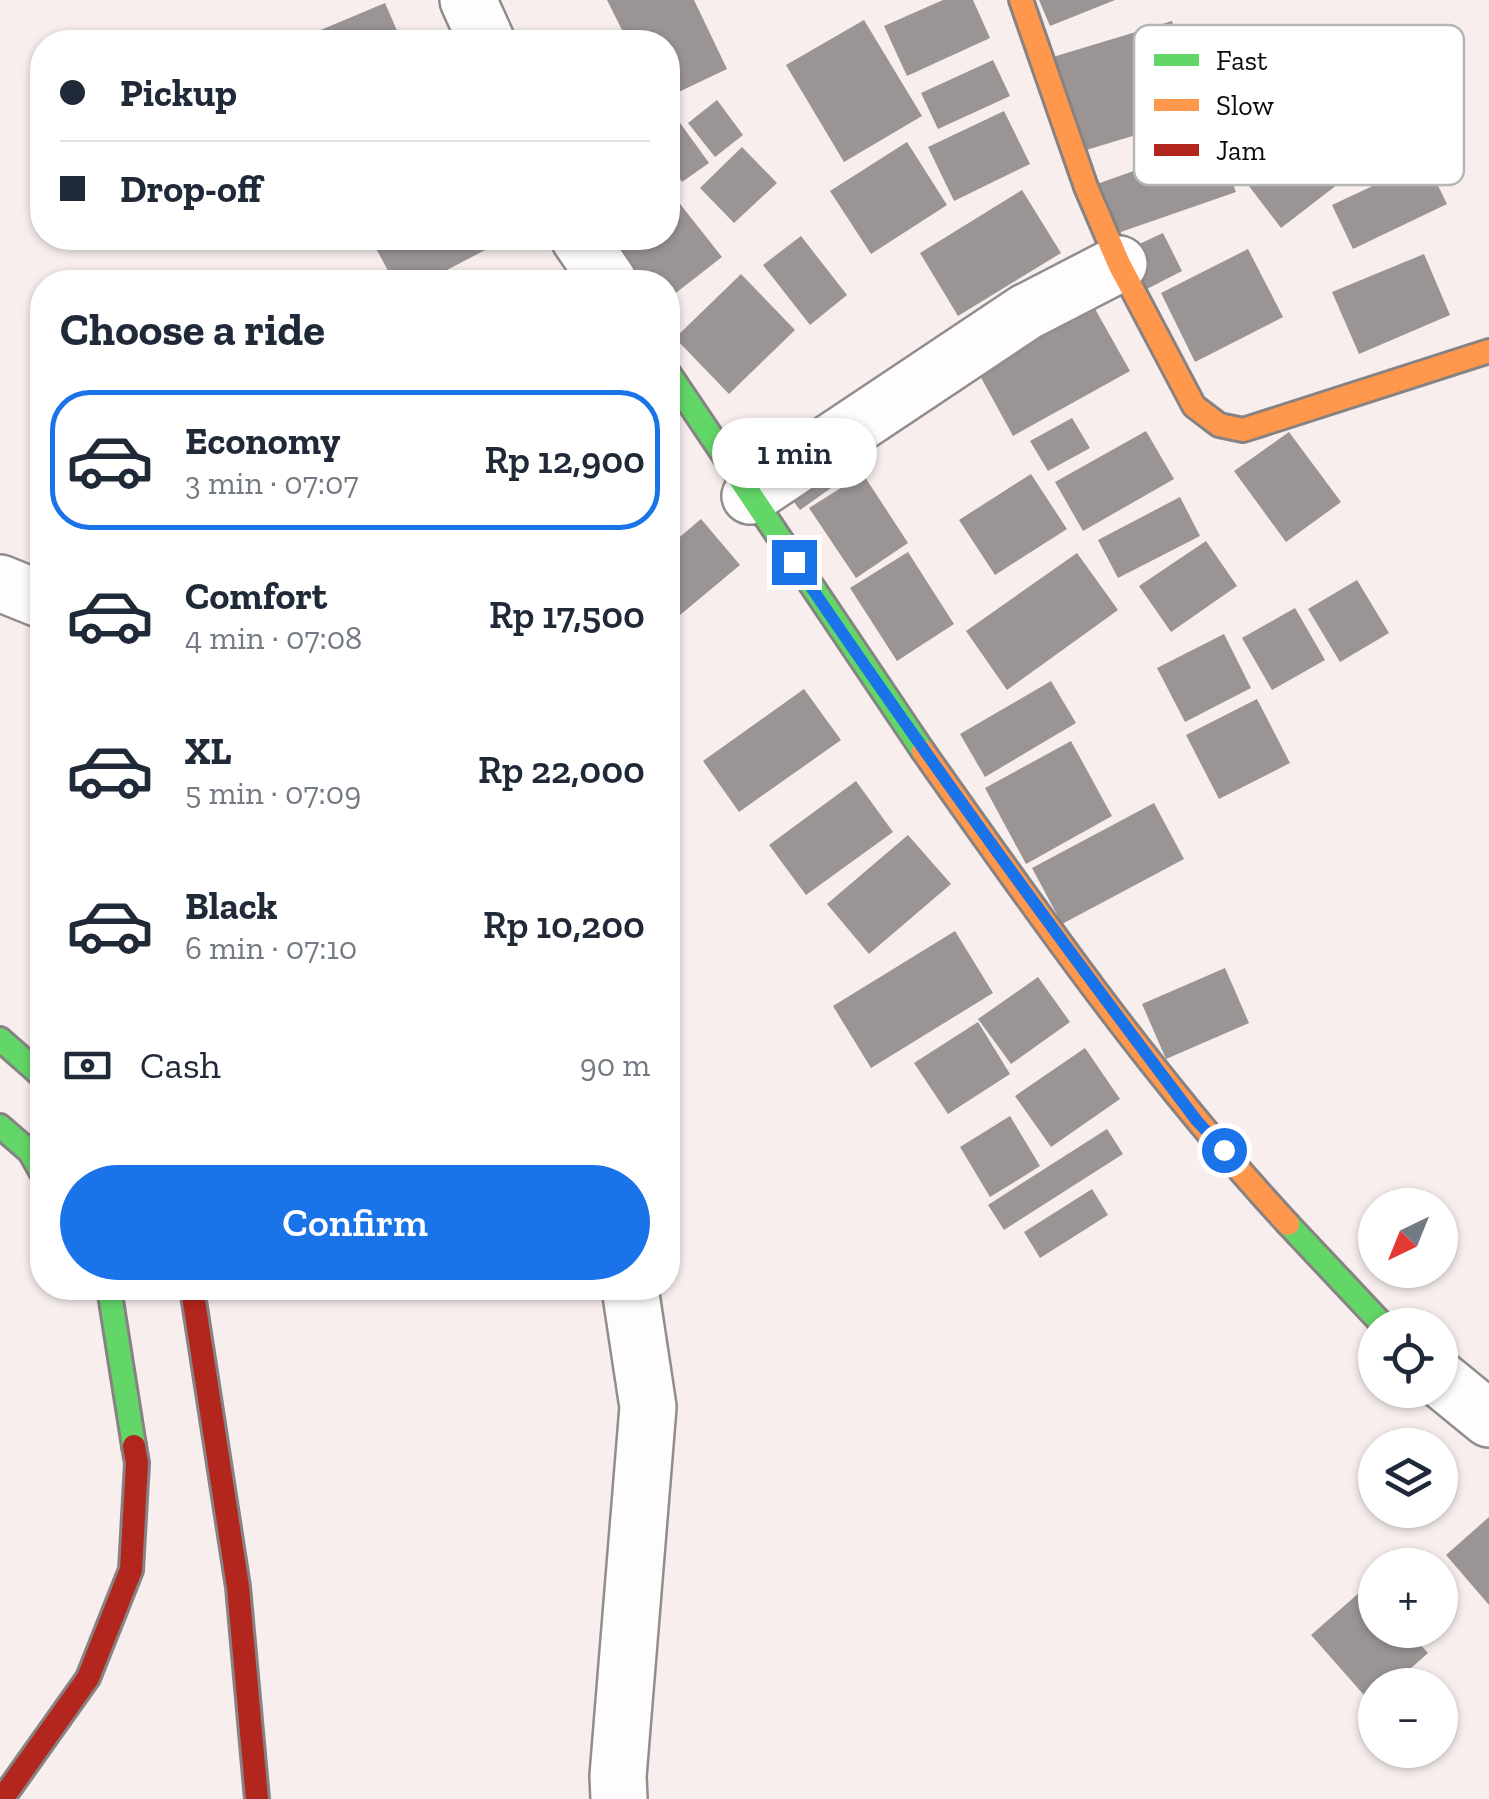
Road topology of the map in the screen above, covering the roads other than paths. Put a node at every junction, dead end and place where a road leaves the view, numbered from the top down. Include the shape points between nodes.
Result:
1 (468, 0) edge
2 (1022, 0) edge
3 (482, 30) edge
4 (1119, 264) junction
5 (1489, 351) edge
6 (680, 390) edge
7 (750, 496) junction
8 (0, 583) edge
9 (30, 595) edge
10 (0, 1039) edge
11 (30, 1065) edge
12 (0, 1126) edge
13 (30, 1152) edge
14 (112, 1300) edge
15 (194, 1300) edge
16 (632, 1300) edge
17 (1368, 1308) edge
18 (1458, 1393) edge
19 (1489, 1418) edge
20 (2, 1799) edge
21 (258, 1799) edge
22 (620, 1799) edge

1 - 3 street
2 - 4 main road
4 - 5 main road via 1194,406 1220,425 1242,430
4 - 7 street via 1026,312
6 - 7 main road
7 - 17 main road via 928,761 1161,1074
8 - 9 street
10 - 11 main road
12 - 13 main road
14 - 20 main road via 137,1463 131,1570 88,1678
15 - 21 main road via 238,1587
16 - 22 street via 648,1408
18 - 19 street

